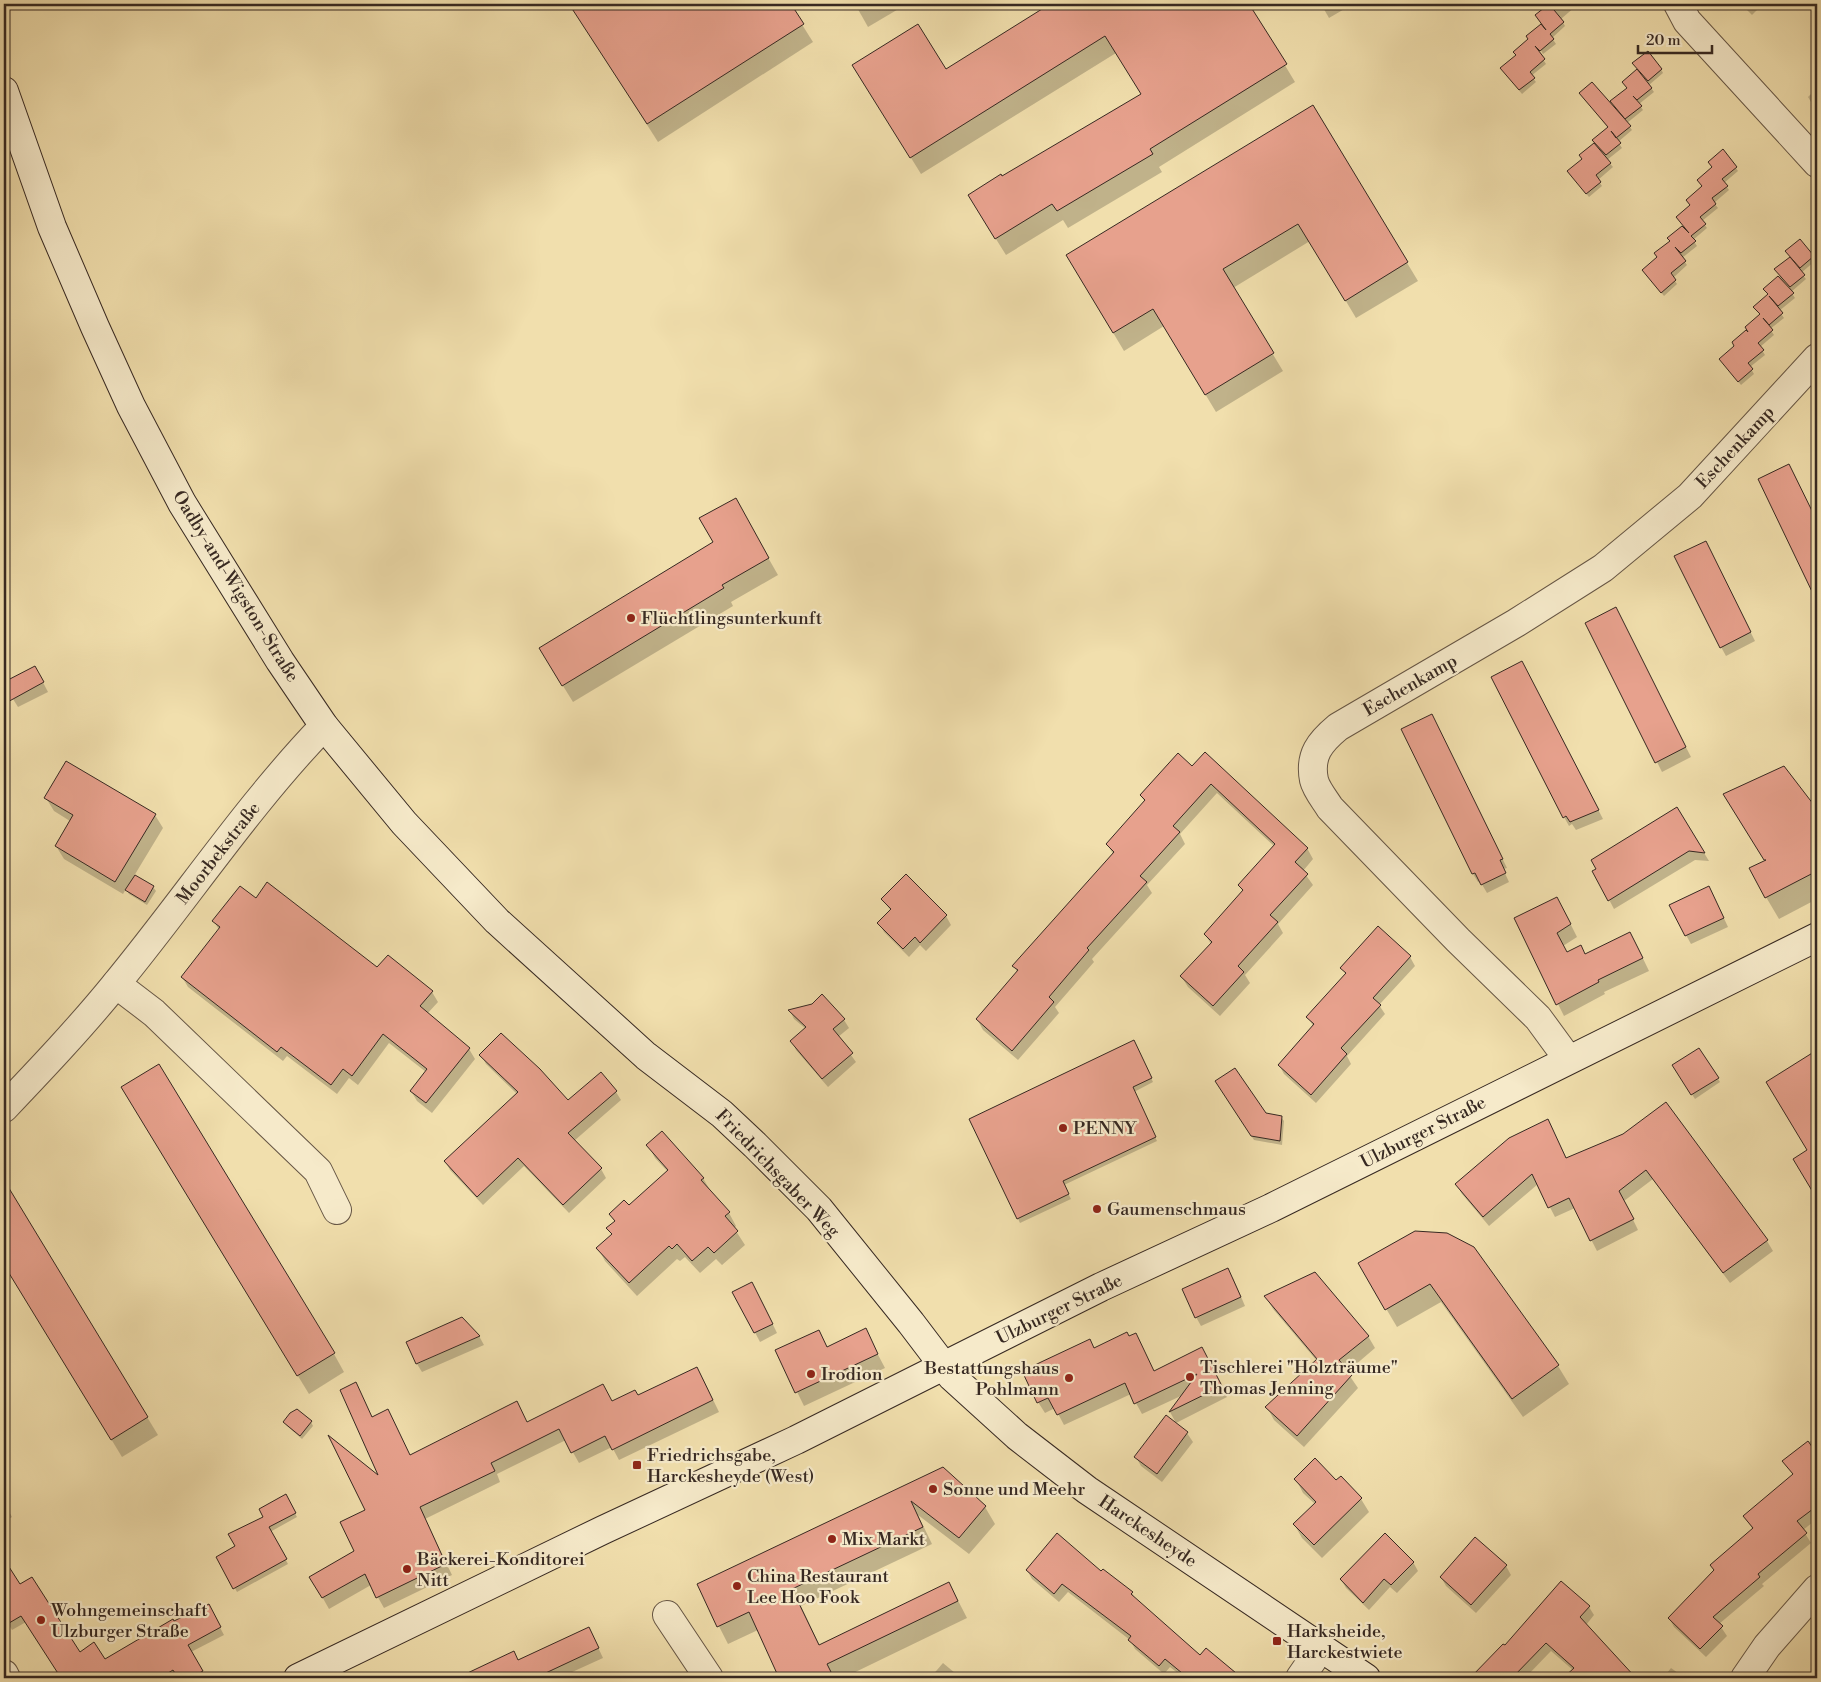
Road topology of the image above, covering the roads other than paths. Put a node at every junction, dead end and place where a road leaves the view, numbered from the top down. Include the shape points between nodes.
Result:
1 (1678, 4) edge
2 (4, 91) edge
3 (1817, 163) edge
4 (1817, 358) edge
5 (324, 726) junction
6 (1817, 937) edge
7 (116, 984) junction
8 (588, 1004) joint
9 (1568, 1059) junction
10 (4, 1108) edge
11 (337, 1210) dead end
12 (944, 1366) junction
13 (1817, 1589) edge
14 (667, 1615) dead end
15 (1320, 1649) junction
16 (4, 1674) edge
17 (6, 1678) edge
18 (298, 1678) edge
19 (709, 1678) edge
20 (1300, 1678) edge
21 (1366, 1678) edge
22 (1745, 1678) edge

1 - 3 main road via 1687,21
2 - 5 main road, Oadby-and-Wigston-Straße via 52,227 131,406 182,503
4 - 9 main road, Eschenkamp via 1690,496 1604,568 1338,727 1324,739 1313,756 1314,782 1330,808 1538,1018
5 - 7 main road, Moorbekstraße via 250,810
5 - 8 main road, Oadby-and-Wigston-Straße via 436,858 497,921
6 - 9 main road, Ulzburger Straße
7 - 10 main road, Moorbekstraße
7 - 11 main road via 154,1013 318,1170
8 - 12 main road, Friedrichsgaber Weg via 646,1056 722,1114 819,1210
9 - 12 main road, Ulzburger Straße via 1271,1208
12 - 15 main road, Harckesheyde via 952,1377 1056,1468
12 - 18 main road, Ulzburger Straße
13 - 22 main road via 1767,1646
14 - 19 main road
15 - 20 main road
15 - 21 main road, Harckesheyde
16 - 17 main road

